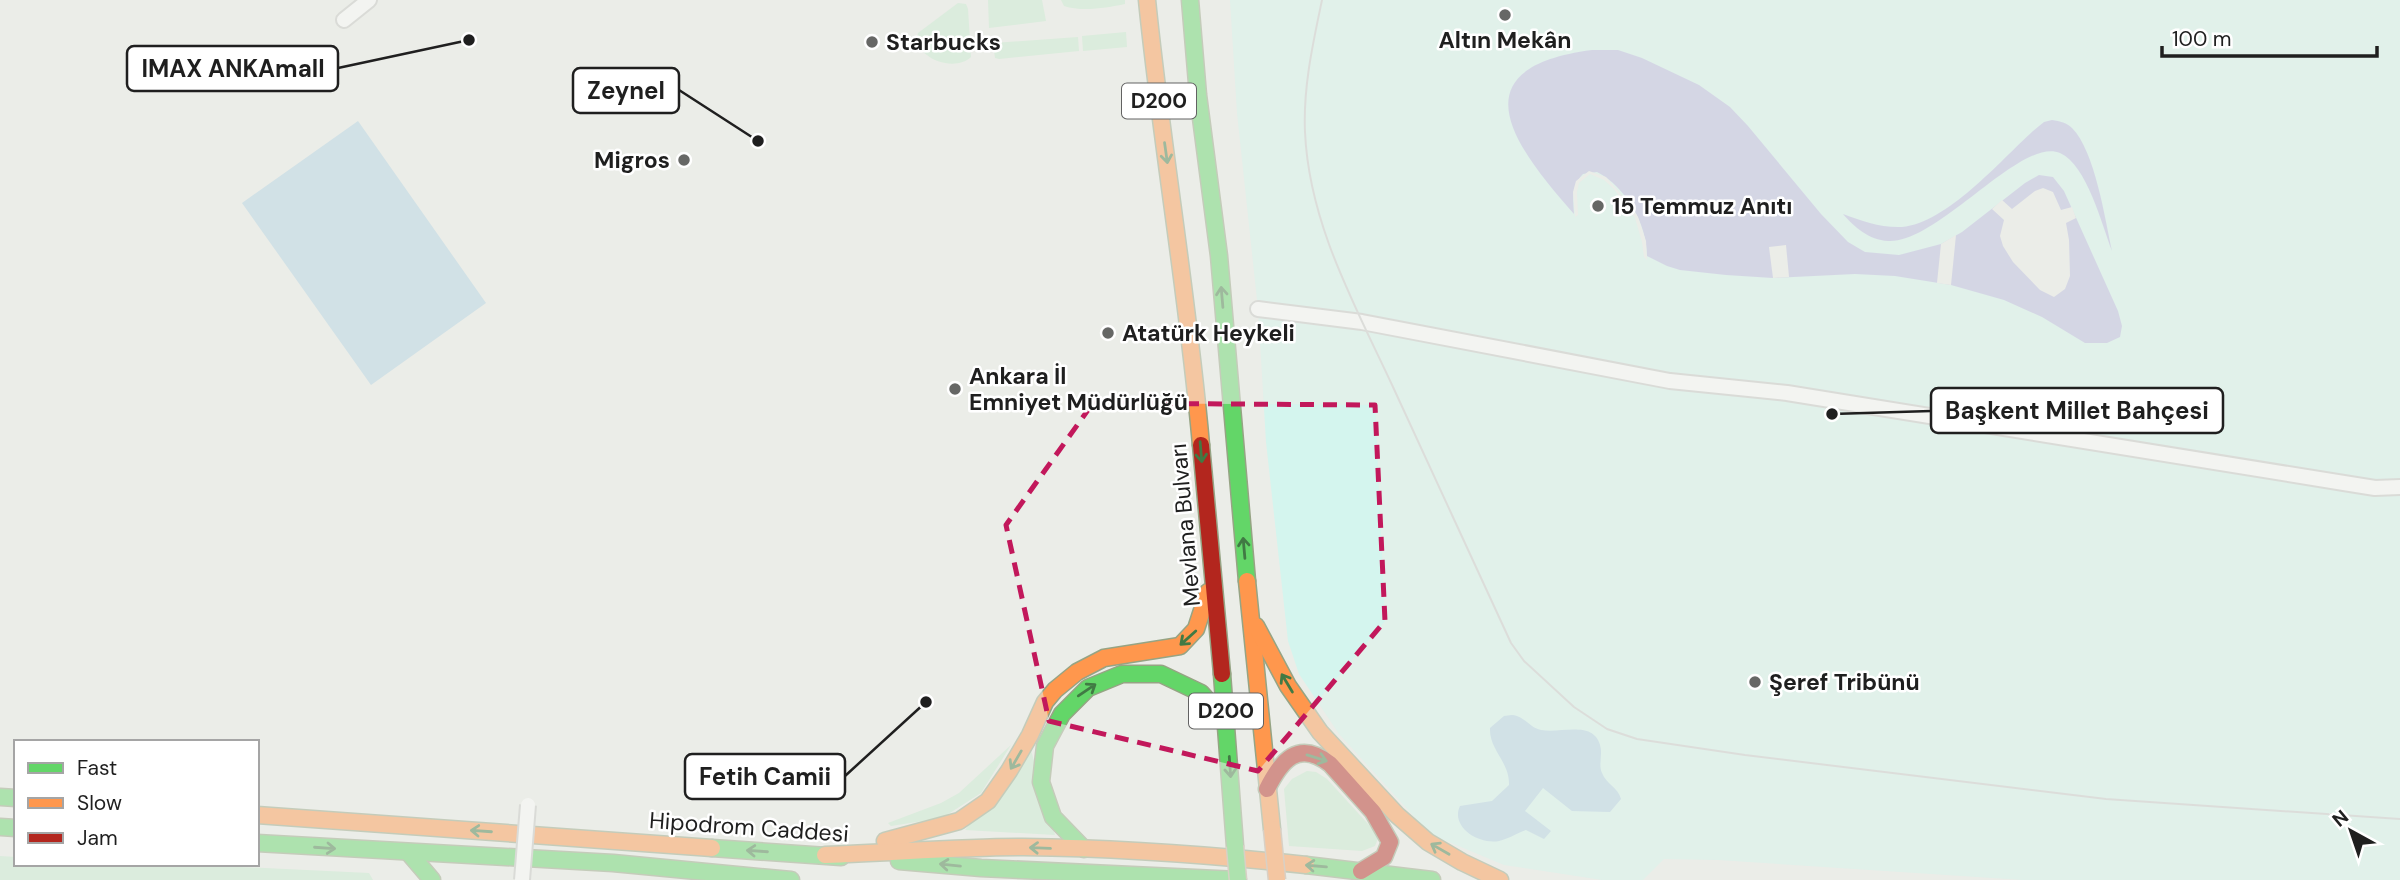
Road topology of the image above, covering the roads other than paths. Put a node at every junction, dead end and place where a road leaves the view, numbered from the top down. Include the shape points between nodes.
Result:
1 (369, 0) edge
2 (1190, 0) edge
3 (1200, 0) edge
4 (1147, 4) edge
5 (344, 20) dead end
6 (1198, 95) junction
7 (1258, 309) dead end
8 (2400, 487) edge
9 (1212, 577) junction
10 (1250, 616) junction
11 (1226, 721) junction
12 (1267, 789) junction
13 (528, 805) dead end
14 (259, 815) edge
15 (259, 843) edge
16 (1083, 849) junction
17 (409, 853) junction
18 (825, 855) junction
19 (613, 863) junction
20 (1362, 872) junction
21 (584, 877) dead end
22 (432, 880) edge
23 (522, 880) edge
24 (791, 880) edge
25 (1238, 880) edge
26 (1277, 880) edge
27 (1432, 880) edge
28 (1500, 880) edge

1 - 5 street
2 - 6 main road, D200
3 - 6 main road
4 -> 9 main road, Mevlana Bulvarı / D200 via 1192,344
10 -> 6 main road, D200 via 1219,257
7 - 8 street via 1362,322 1670,381 1787,393 2375,488
9 - 11 main road, Mevlana Bulvarı / D200
9 -> 18 main road via 1200,622 1189,640 1180,646 1104,658 1055,690 988,801 959,821
10 - 12 main road, D200
28 -> 10 main road via 1428,842 1397,816 1320,732 1288,686
16 -> 11 main road via 1053,820 1042,795 1041,762 1048,734 1083,690 1120,674 1151,673 1202,694
11 -> 25 main road, Mevlana Bulvarı / D200, bridge
12 -> 20 main road via 1287,758 1314,754 1328,761 1391,838 1383,858
12 - 26 main road, D200, bridge
13 - 23 street, bridge
18 -> 14 main road, Hipodrom Caddesi
15 -> 17 main road, Hipodrom Caddesi
16 -> 18 main road
20 -> 16 main road
17 - 19 main road, Hipodrom Caddesi
17 - 22 main road
25 -> 18 main road, Hipodrom Caddesi via 981,868
19 - 21 main road
19 - 24 main road, Hipodrom Caddesi
20 - 27 main road

